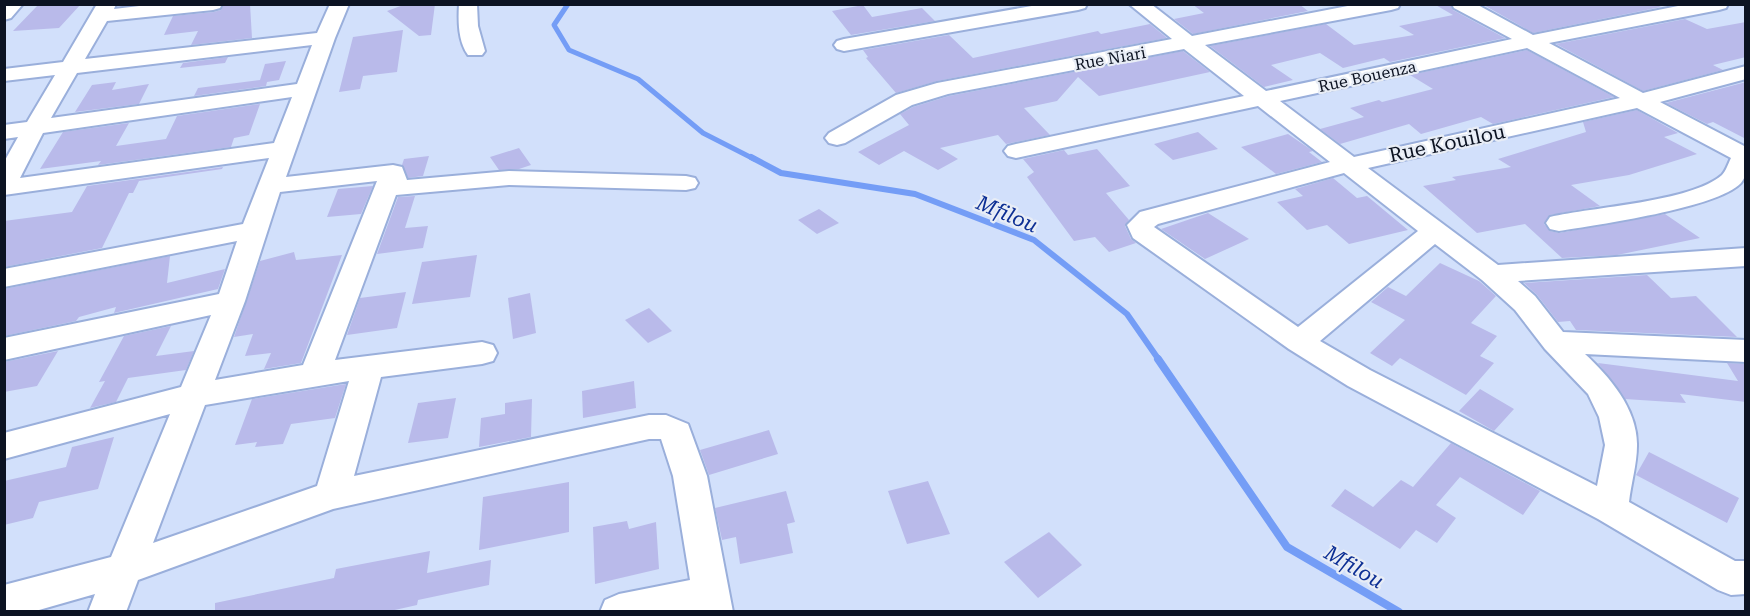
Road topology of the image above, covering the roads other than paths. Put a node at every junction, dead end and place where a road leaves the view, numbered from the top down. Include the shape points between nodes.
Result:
1 (14, 4) edge
2 (213, 4) edge
3 (340, 4) edge
4 (468, 4) edge
5 (1078, 4) edge
6 (1138, 4) edge
7 (1391, 4) edge
8 (1461, 4) edge
9 (1719, 4) edge
10 (105, 10) edge
11 (4, 14) edge
12 (325, 38) junction
13 (1531, 41) junction
14 (1187, 44) junction
15 (844, 45) dead end
16 (475, 51) dead end
17 (71, 67) junction
18 (1746, 72) edge
19 (4, 75) edge
20 (305, 89) junction
21 (1262, 99) junction
22 (1642, 100) junction
23 (35, 127) junction
24 (4, 132) edge
25 (837, 138) dead end
26 (285, 149) junction
27 (1016, 151) dead end
28 (1745, 157) edge
29 (1348, 165) junction
30 (393, 172) junction
31 (686, 183) dead end
32 (4, 186) edge
33 (271, 186) junction
34 (1559, 222) dead end
35 (254, 230) junction
36 (1434, 231) junction
37 (1746, 257) edge
38 (1492, 274) junction
39 (4, 278) edge
40 (231, 301) junction
41 (1299, 342) junction
42 (1555, 342) junction
43 (4, 349) edge
44 (1746, 351) edge
45 (482, 353) dead end
46 (369, 367) junction
47 (315, 374) junction
48 (195, 395) junction
49 (4, 446) edge
50 (331, 495) junction
51 (1610, 509) junction
52 (123, 570) junction
53 (1746, 578) edge
54 (4, 602) edge
55 (713, 602) edge
56 (106, 612) edge
57 (619, 612) edge

1 - 11 street
2 - 10 street
3 - 12 street
4 - 16 street via 468,27
5 - 15 street
6 - 14 street
7 - 14 street, Rue Niari
8 - 13 street
9 - 13 street, Rue Bouenza
10 - 17 street
12 - 17 street
12 - 20 street
13 - 21 street, Rue Bouenza
13 - 22 street
14 - 21 street
14 - 25 street, Rue Niari via 945,88 904,100
17 - 19 street
17 - 23 street
18 - 22 street, Rue Kouilou
20 - 23 street
20 - 26 street
21 - 27 street, Rue Bouenza
21 - 29 street
22 - 28 street
22 - 29 street, Rue Kouilou
23 - 24 street
23 - 32 street
26 - 32 street
26 - 33 street
28 - 34 street via 1730,181 1707,193 1606,216
29 - 36 street
29 - 41 street, Rue Kouilou via 1149,218 1140,225 1142,232
30 - 31 street via 396,188 509,178
30 - 33 street
30 - 47 street
33 - 35 street
35 - 39 street
35 - 40 street
36 - 38 street
36 - 41 street
37 - 38 street
38 - 42 street via 1525,303
40 - 43 street
40 - 48 street
41 - 51 street via 1359,378
42 - 44 street
42 - 51 street via 1600,387 1615,417 1621,445
45 - 46 street
46 - 47 street
46 - 50 street
47 - 48 street
48 - 49 street
48 - 52 street
50 - 52 street
50 - 55 street via 649,427 666,427 677,433 690,476
51 - 53 street via 1731,578
52 - 54 street
52 - 56 street
55 - 57 street

